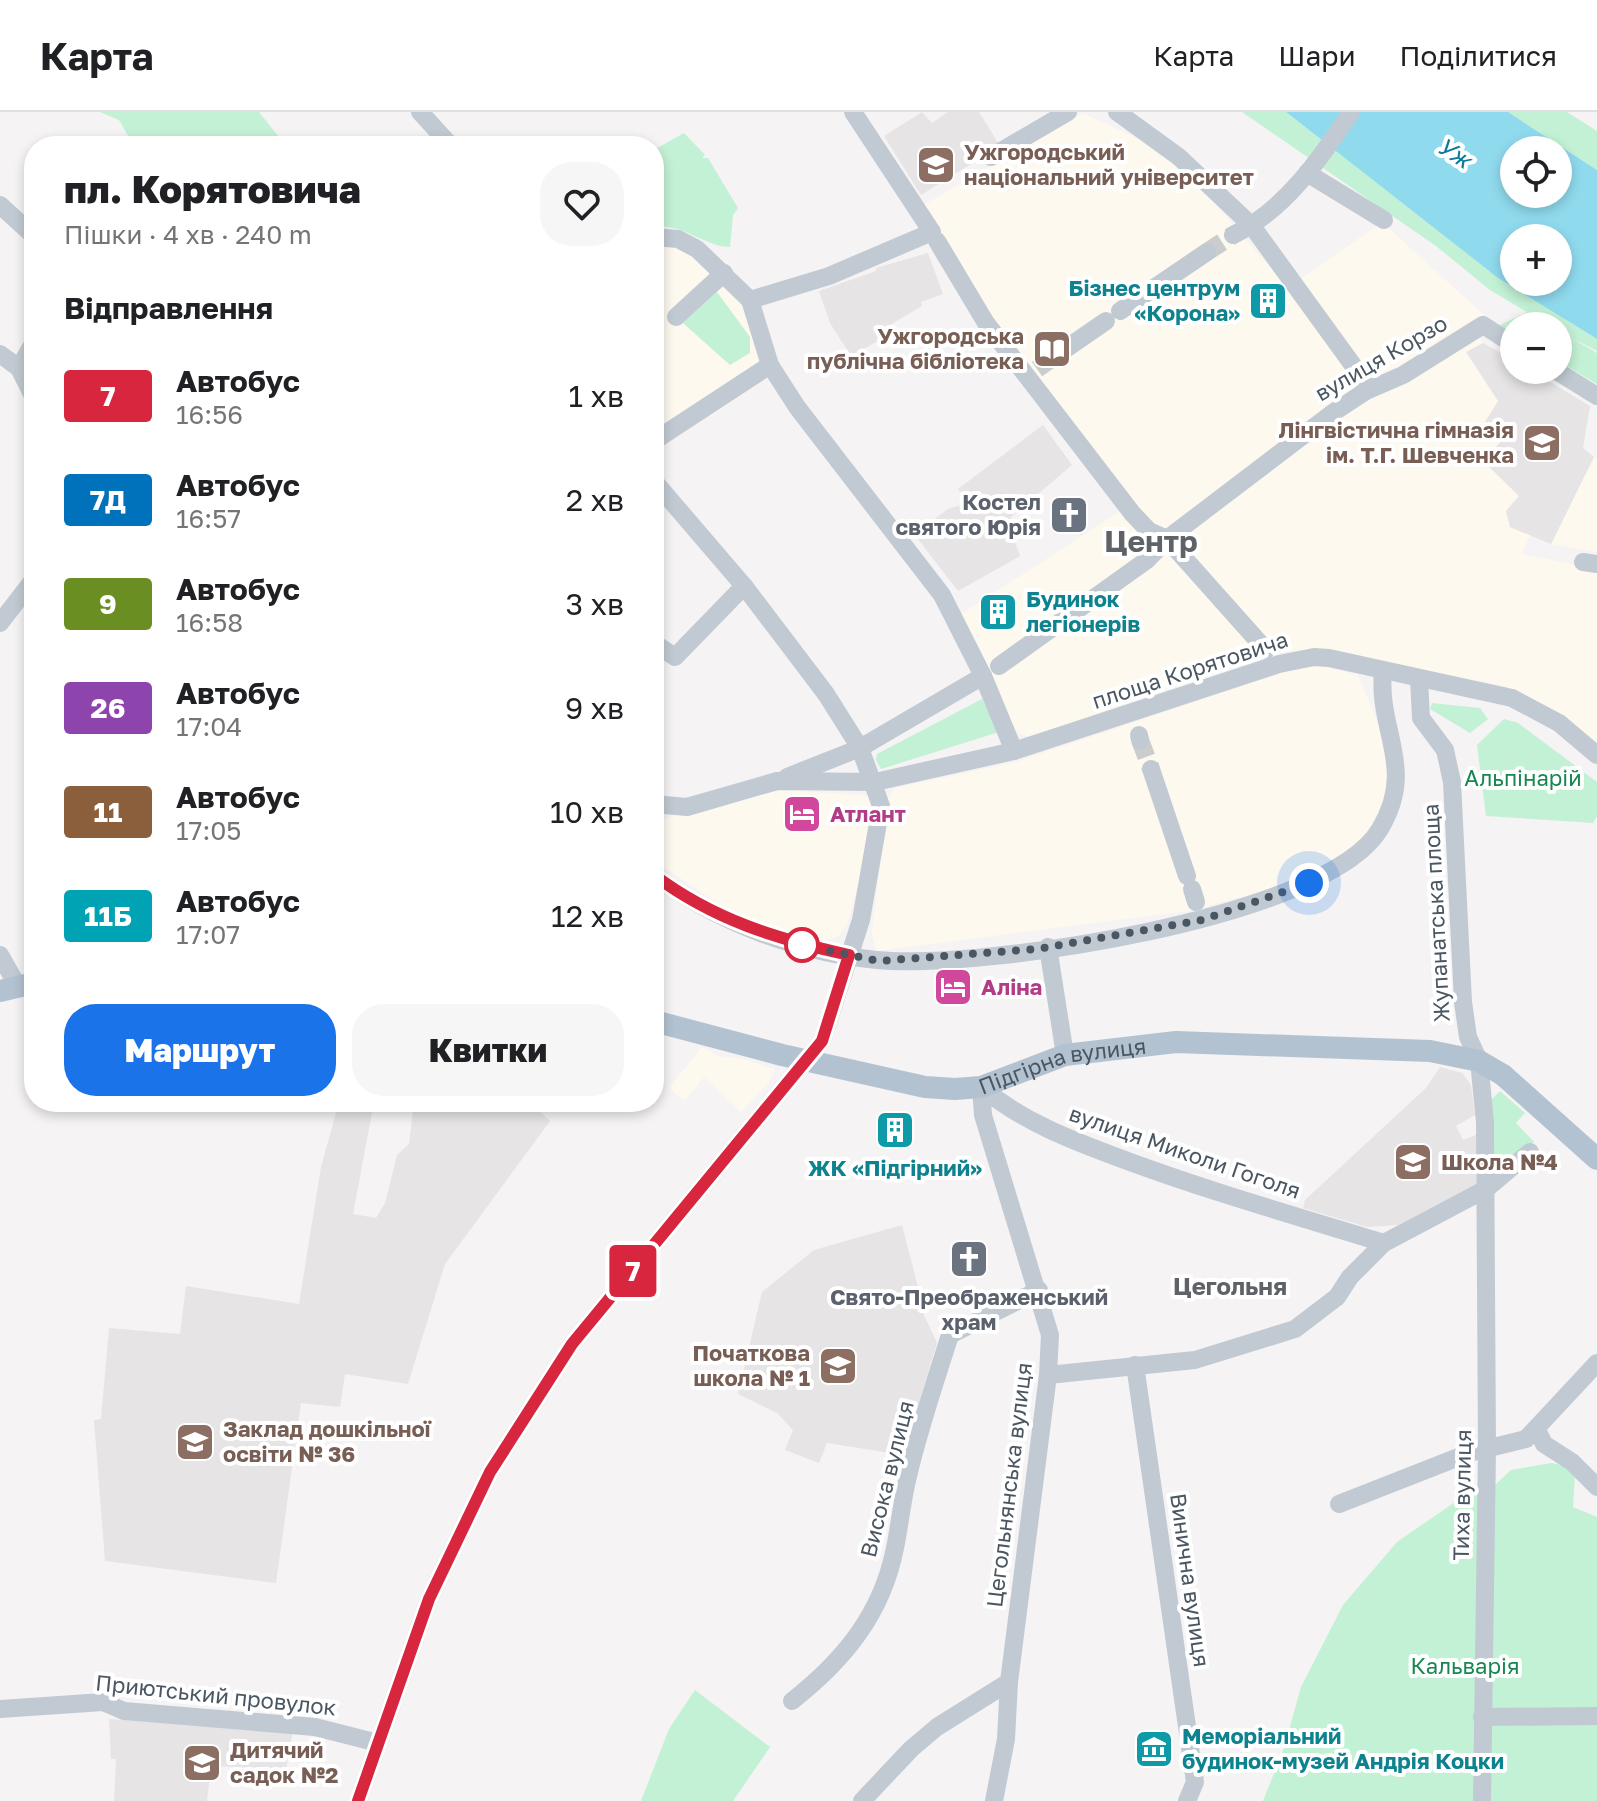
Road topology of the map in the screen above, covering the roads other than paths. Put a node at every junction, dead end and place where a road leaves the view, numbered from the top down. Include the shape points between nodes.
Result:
1 (420, 112) edge
2 (853, 112) edge
3 (1068, 112) edge
4 (1117, 112) edge
5 (1351, 112) edge
6 (442, 136) edge
7 (991, 157) dead end
8 (1312, 168) junction
9 (0, 205) edge
10 (1384, 220) dead end
11 (1252, 226) junction
12 (24, 227) edge
13 (1233, 235) tunnel mouth
14 (934, 237) junction
15 (664, 238) edge
16 (1207, 252) tunnel mouth
17 (724, 273) junction
18 (750, 300) junction
19 (676, 317) dead end
20 (1500, 336) edge
21 (0, 354) edge
22 (1054, 357) tunnel mouth
23 (24, 359) edge
24 (770, 365) junction
25 (19, 368) junction
26 (24, 378) edge
27 (1572, 381) edge
28 (1366, 391) junction
29 (1597, 396) edge
30 (664, 434) edge
31 (664, 493) edge
32 (1167, 539) junction
33 (744, 586) junction
34 (24, 592) edge
35 (0, 623) edge
36 (664, 650) edge
37 (1266, 650) dead end
38 (991, 671) junction
39 (1383, 671) junction
40 (1419, 679) junction
41 (860, 748) junction
42 (1014, 751) junction
43 (1597, 755) edge
44 (1151, 769) tunnel mouth
45 (777, 781) junction
46 (875, 782) junction
47 (664, 805) edge
48 (664, 882) edge
49 (1192, 889) dead end
50 (1048, 947) junction
51 (0, 955) edge
52 (849, 955) junction
53 (17, 986) edge
54 (664, 1024) edge
55 (1065, 1055) junction
56 (808, 1060) junction
57 (1479, 1061) junction
58 (981, 1087) junction
59 (1530, 1152) dead end
60 (1597, 1159) edge
61 (1486, 1189) junction
62 (1384, 1243) junction
63 (1039, 1290) junction
64 (1597, 1363) edge
65 (1135, 1365) junction
66 (1048, 1375) junction
67 (1537, 1430) junction
68 (1487, 1449) junction
69 (1597, 1487) edge
70 (1339, 1504) dead end
71 (1009, 1682) junction
72 (792, 1701) dead end
73 (0, 1709) edge
74 (1597, 1716) edge
75 (1482, 1717) junction
76 (378, 1743) junction
77 (358, 1801) edge
78 (862, 1801) edge
79 (994, 1801) edge
80 (1187, 1801) edge
81 (1482, 1801) edge

1 - 6 street
2 - 14 street
3 - 7 street
4 - 11 street via 1179,157
5 - 8 street
8 - 10 street
8 - 11 street
9 - 12 street
11 - 13 street
11 - 28 street via 1363,379
14 - 18 street
14 - 32 street via 986,323 1031,374 1132,513 1149,531
15 - 17 street via 697,249
16 - 22 street
17 - 18 street
17 - 19 street
18 - 24 street
20 - 28 street, вулиця Корзо via 1483,325 1403,375
21 - 25 street
23 - 25 street
24 - 30 street
24 - 38 street via 926,571
25 - 26 street
27 - 29 street
28 - 32 street, вулиця Корзо
31 - 33 street
32 - 37 street
32 - 38 street, вулиця Корзо via 1147,560
33 - 36 street via 675,657
33 - 41 street
34 - 35 street
38 - 41 street, площа Корятовича
38 - 42 street
39 - 40 street
39 - 42 street, площа Корятовича via 1329,658 1303,658
39 - 50 street via 1385,720 1396,748 1396,786 1381,828 1359,854 1314,881 1202,920
40 - 43 street via 1512,698 1559,723
40 - 57 street, Жупанатська площа via 1421,718 1445,750 1452,782 1463,1002 1467,1034
41 - 45 street, площа Корятовича
41 - 46 street
42 - 46 street, площа Корятовича
44 - 49 street
45 - 46 street, площа Корятовича
45 - 47 street, площа Корятовича via 687,807
46 - 52 street via 880,814 861,920
48 - 52 street via 729,921
50 - 52 street via 897,961
50 - 55 street
51 - 53 street
52 - 56 street via 829,1029
54 - 56 main road, Підгірна вулиця
55 - 57 main road, Підгірна вулиця via 1212,1042 1430,1051
55 - 58 main road, Підгірна вулиця
56 - 58 main road, Підгірна вулиця via 925,1087
56 - 76 street via 572,1344 527,1410 454,1543
57 - 60 main road via 1503,1075
57 - 61 street, Жупанатська площа
58 - 62 street, вулиця Миколи Гоголя via 1010,1111 1064,1137 1189,1184
58 - 63 street, Цегольнянська вулиця via 983,1115
59 - 61 street
61 - 62 street
61 - 68 street, Тиха вулиця
62 - 65 street via 1337,1297 1295,1329 1195,1360
63 - 66 street, Цегольнянська вулиця via 1050,1335
63 - 72 street, Висока вулиця via 950,1335 908,1474 882,1597 857,1640
64 - 67 street
65 - 66 street
65 - 80 street, Винична вулиця via 1195,1782
66 - 71 street, Цегольнянська вулиця
67 - 68 street via 1515,1444
67 - 69 street via 1544,1444
68 - 70 street
68 - 75 street, Тиха вулиця
71 - 78 street via 937,1727
71 - 79 street, Цегольнянська вулиця via 1006,1739
73 - 76 street, Приютський провулок via 103,1702 124,1711 315,1727
74 - 75 street
75 - 81 street, Тиха вулиця
76 - 77 street

